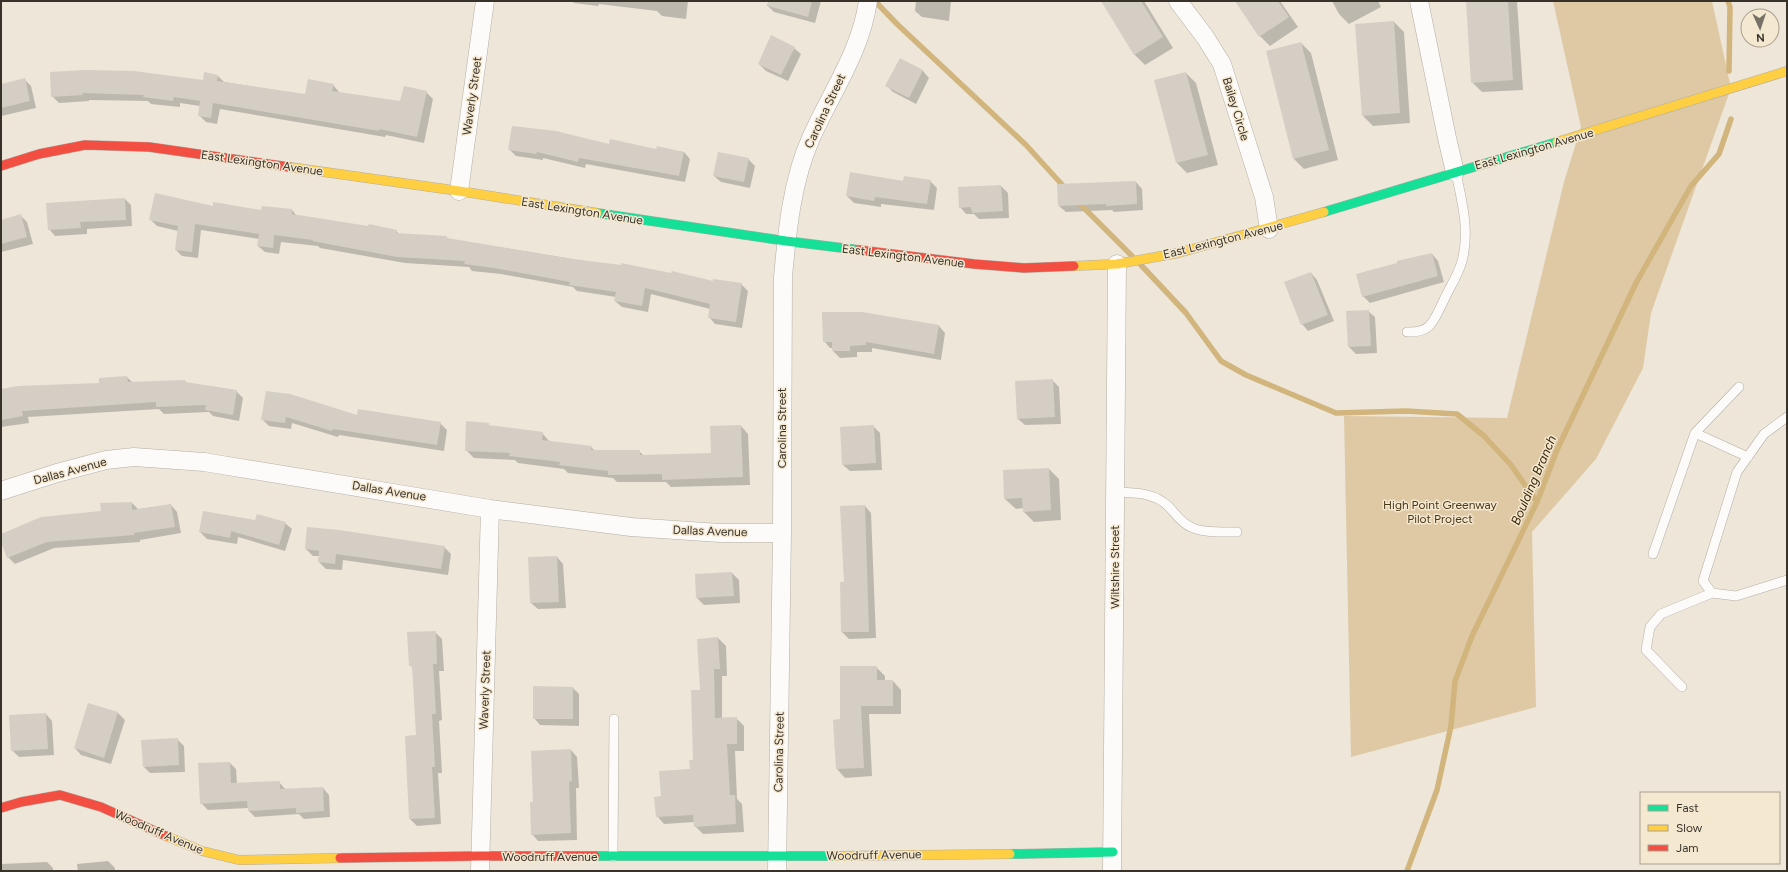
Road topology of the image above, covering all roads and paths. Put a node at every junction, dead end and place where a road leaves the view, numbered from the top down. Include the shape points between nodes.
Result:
1 (485, 1) edge
2 (868, 1) edge
3 (1178, 1) edge
4 (1419, 1) edge
5 (1787, 71) edge
6 (1, 166) edge
7 (1456, 172) junction
8 (459, 190) junction
9 (1269, 229) junction
10 (786, 241) junction
11 (1117, 264) junction
12 (1407, 332) dead end
13 (1739, 387) dead end
14 (1787, 417) edge
15 (1695, 434) junction
16 (1748, 457) junction
17 (1, 491) edge
18 (1116, 492) junction
19 (490, 509) junction
20 (1237, 532) dead end
21 (782, 533) junction
22 (1653, 554) dead end
23 (1787, 580) edge
24 (1712, 593) junction
25 (1682, 687) dead end
26 (614, 719) dead end
27 (1, 808) edge
28 (1113, 852) junction
29 (613, 857) junction
30 (480, 864) edge
31 (777, 864) edge
32 (1112, 871) edge

1 - 8 street, Waverly Street
2 - 10 street, Carolina Street via 866,18 853,54 810,139 794,191
3 - 9 street, Bailey Circle via 1222,64 1264,197
4 - 7 street
5 - 7 main road, East Lexington Avenue
6 - 8 main road, East Lexington Avenue via 39,154 86,145 149,147
7 - 9 main road, East Lexington Avenue
7 - 12 lane via 1465,221 1462,260 1456,278 1431,324 1425,330
8 - 10 main road, East Lexington Avenue
9 - 11 main road, East Lexington Avenue via 1178,253
10 - 11 main road, East Lexington Avenue via 1024,268
10 - 21 street, Carolina Street via 783,277
11 - 18 street, Wiltshire Street
13 - 15 lane
14 - 16 lane via 1764,434
15 - 16 lane
15 - 22 lane
16 - 24 lane via 1737,472 1703,582
17 - 19 street, Dallas Avenue via 106,460 134,456 204,462
18 - 20 lane via 1157,498 1192,528
18 - 28 street, Wiltshire Street
19 - 21 street, Dallas Avenue via 631,527 720,533
19 - 30 street, Waverly Street
21 - 31 street, Carolina Street
23 - 24 lane via 1736,596
24 - 25 lane via 1661,614 1650,627 1646,650
26 - 29 lane
27 - 30 main road, Woodruff Avenue via 60,795 101,807 202,851 239,860
28 - 31 main road, Woodruff Avenue
28 - 32 street, Wiltshire Street
29 - 30 main road, Woodruff Avenue
29 - 31 main road, Woodruff Avenue

